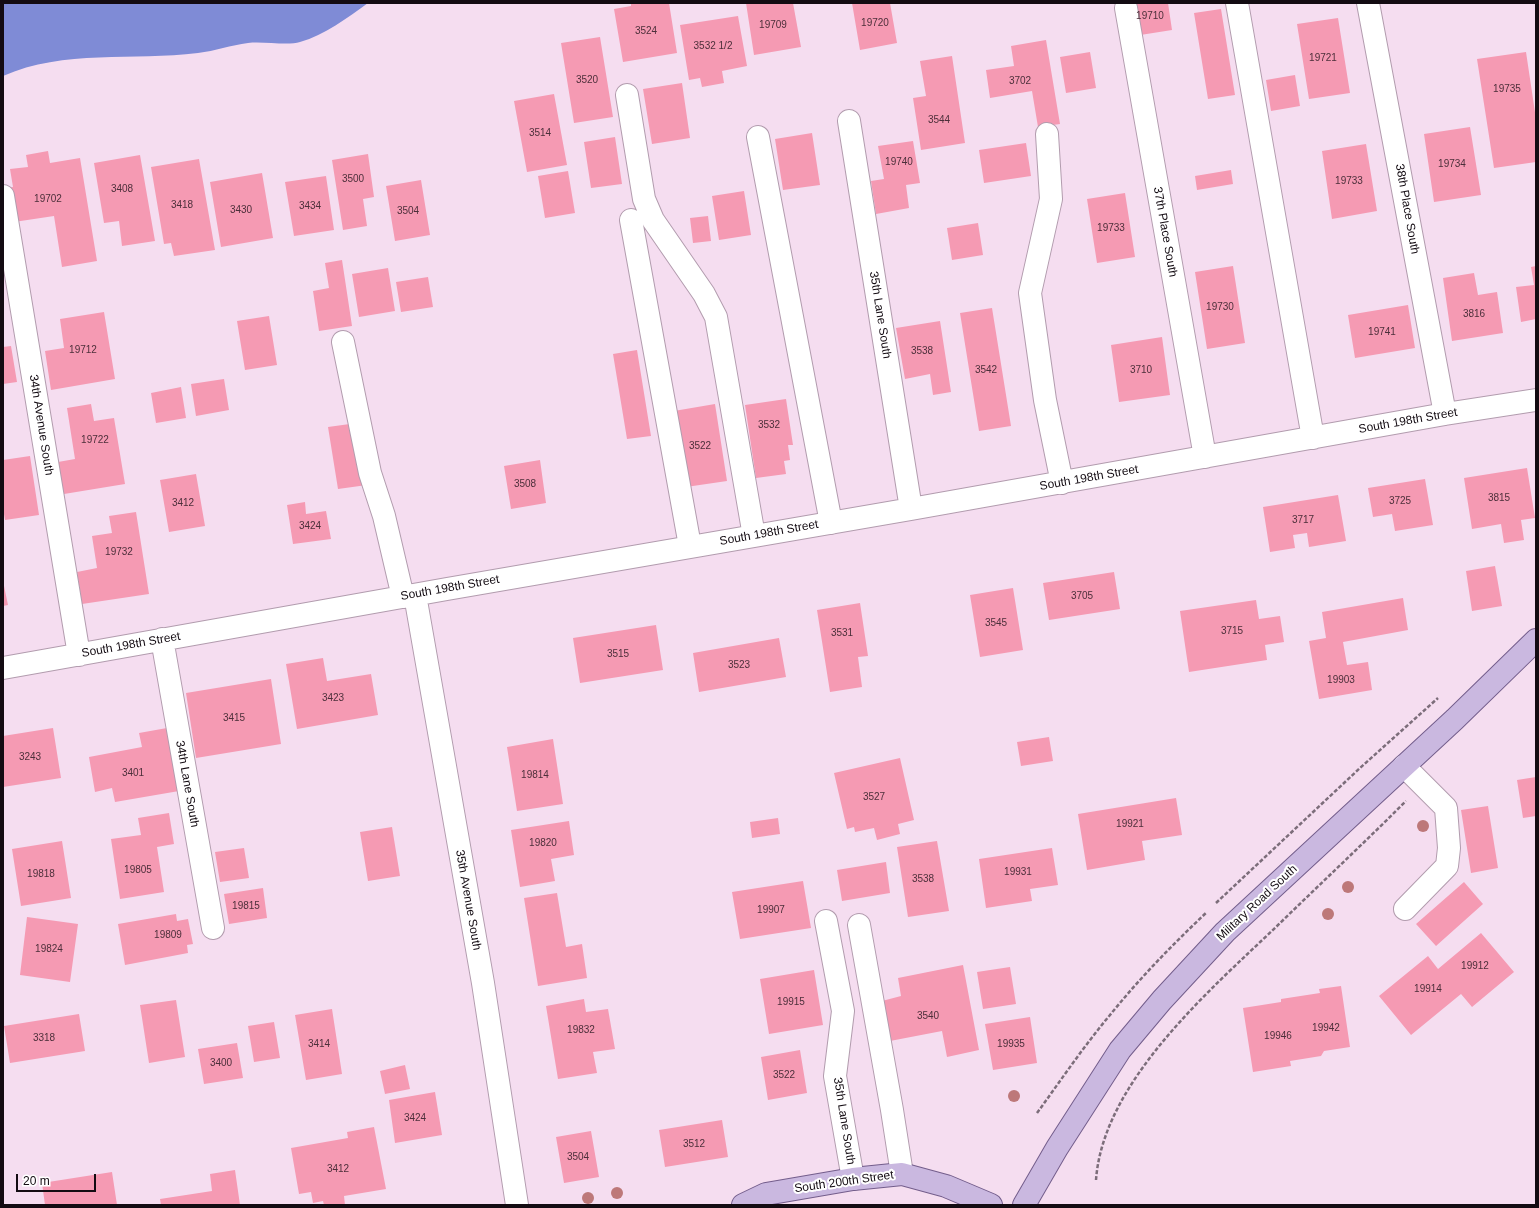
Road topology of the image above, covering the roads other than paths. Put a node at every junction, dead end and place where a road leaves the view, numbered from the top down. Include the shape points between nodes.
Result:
1 (1236, 3) edge
2 (1368, 3) edge
3 (1126, 8) dead end
4 (626, 95) dead end
5 (849, 121) dead end
6 (1047, 134) dead end
7 (758, 136) dead end
8 (3, 196) edge
9 (631, 220) dead end
10 (343, 342) dead end
11 (1536, 400) edge
12 (1445, 414) junction
13 (1314, 438) junction
14 (1205, 457) junction
15 (1062, 482) junction
16 (911, 509) junction
17 (831, 523) junction
18 (754, 536) junction
19 (690, 546) junction
20 (409, 596) junction
21 (162, 639) junction
22 (1536, 640) edge
23 (79, 655) junction
24 (3, 668) edge
25 (1404, 766) junction
26 (1405, 909) dead end
27 (826, 921) dead end
28 (859, 924) dead end
29 (213, 928) dead end
30 (902, 1174) junction
31 (853, 1179) junction
32 (517, 1205) edge
33 (743, 1205) edge
34 (991, 1205) edge
35 (1024, 1205) edge

1 - 13 street
2 - 12 street, 38th Place South
3 - 14 street, 37th Place South
4 - 18 street via 644,200 653,220 704,294 716,317
5 - 16 street, 35th Lane South
6 - 15 street via 1052,199 1030,293 1045,400
7 - 17 street
8 - 23 street, 34th Avenue South
9 - 19 street
10 - 20 street, 35th Avenue South via 370,473
11 - 12 street, South 198th Street
12 - 13 street, South 198th Street
13 - 14 street, South 198th Street
14 - 15 street, South 198th Street
15 - 16 street, South 198th Street
16 - 17 street, South 198th Street
17 - 18 street, South 198th Street
18 - 19 street, South 198th Street
19 - 20 street, South 198th Street
20 - 21 street, South 198th Street
20 - 32 street, 35th Avenue South via 483,983
21 - 23 street, South 198th Street
21 - 29 street, 34th Lane South
22 - 25 main road, Military Road South
23 - 24 street, South 198th Street
25 - 26 street via 1446,808 1449,848 1448,866
25 - 35 main road, Military Road South via 1225,932 1162,1000 1120,1050
27 - 31 street, 35th Lane South via 843,1011 835,1076
28 - 30 street
30 - 31 main road, South 200th Street
30 - 34 main road, South 200th Street via 946,1186
31 - 33 main road, South 200th Street via 766,1194

